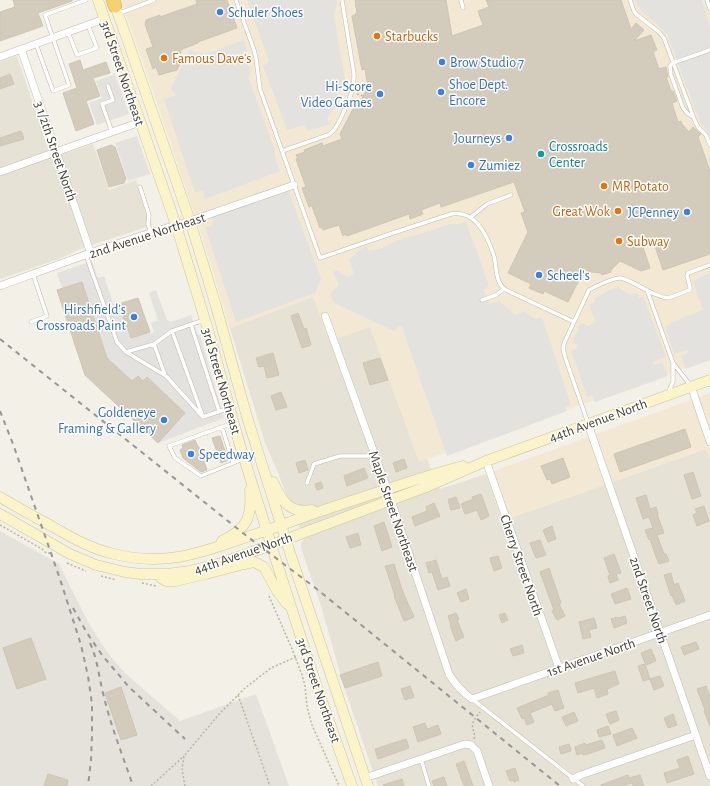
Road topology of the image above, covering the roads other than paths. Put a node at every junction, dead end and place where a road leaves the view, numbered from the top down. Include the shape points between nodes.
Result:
1 (86, 0) edge
2 (98, 0) edge
3 (154, 0) edge
4 (236, 0) edge
5 (342, 0) edge
6 (461, 0) edge
7 (630, 0) edge
8 (707, 0) edge
9 (115, 5) edge
10 (463, 8) dead end
11 (710, 9) edge
12 (104, 18) junction
13 (88, 24) junction
14 (68, 32) junction
15 (52, 38) junction
16 (36, 44) junction
17 (21, 49) junction
18 (710, 50) edge
19 (0, 56) edge
20 (673, 63) junction
21 (108, 86) dead end
22 (693, 117) junction
23 (140, 122) junction
24 (112, 132) junction
25 (710, 145) edge
26 (282, 151) junction
27 (56, 152) junction
28 (0, 172) edge
29 (294, 184) junction
30 (140, 187) dead end
31 (511, 194) dead end
32 (471, 217) junction
33 (190, 221) junction
34 (176, 225) junction
35 (151, 233) junction
36 (88, 254) junction
37 (710, 265) edge
38 (33, 274) junction
39 (0, 286) edge
40 (504, 288) junction
41 (647, 290) junction
42 (482, 300) dead end
43 (325, 316) dead end
44 (205, 320) junction
45 (31, 322) dead end
46 (574, 322) junction
47 (190, 325) junction
48 (172, 331) junction
49 (154, 344) junction
50 (126, 352) junction
51 (674, 363) junction
52 (166, 376) junction
53 (710, 380) edge
54 (691, 386) junction
55 (667, 395) junction
56 (230, 408) junction
57 (219, 411) junction
58 (203, 416) junction
59 (234, 422) junction
60 (588, 424) junction
61 (250, 426) junction
62 (222, 427) junction
63 (710, 442) edge
64 (375, 456) junction
65 (244, 458) junction
66 (486, 461) junction
67 (233, 463) junction
68 (307, 483) dead end
69 (387, 489) junction
70 (364, 496) junction
71 (0, 497) edge
72 (390, 500) junction
73 (0, 514) edge
74 (281, 526) junction
75 (266, 531) junction
76 (285, 539) junction
77 (271, 545) junction
78 (187, 556) junction
79 (157, 574) junction
80 (292, 612) junction
81 (710, 615) edge
82 (660, 633) junction
83 (558, 668) junction
84 (472, 699) junction
85 (696, 735) junction
86 (420, 759) junction
87 (710, 776) edge
88 (573, 779) junction
89 (367, 782) edge
90 (352, 786) edge
91 (430, 786) edge
92 (489, 786) edge
93 (583, 786) edge

1 - 15 lane via 45,15
2 - 12 main road, 3rd Street Northeast
3 - 9 lane
4 - 26 lane via 254,50 260,89
5 - 26 lane via 354,74 353,89 331,133
6 - 10 lane
7 - 20 lane via 636,14 664,38
8 - 11 lane
9 - 33 main road, 3rd Street Northeast
12 - 13 street
12 - 23 main road, 3rd Street Northeast
13 - 14 street
13 - 14 lane via 97,48 77,55
14 - 15 street
15 - 16 street
15 - 16 lane via 69,85 53,91
16 - 17 street
17 - 19 street
17 - 27 street, 3 1/2th Street North
18 - 20 lane
20 - 22 lane
20 - 22 lane via 670,66 676,92 683,108
21 - 24 lane via 114,100 102,104
22 - 25 lane
23 - 24 street
23 - 34 main road, 3rd Street Northeast
24 - 27 street
26 - 29 lane
27 - 28 street
27 - 36 street, 3 1/2th Street North
29 - 32 lane via 320,258 451,214
29 - 33 street, 2nd Avenue Northeast
30 - 35 lane via 150,215 148,224
31 - 32 lane via 487,204
32 - 40 lane via 488,240 500,284
33 - 34 street, 2nd Avenue Northeast
33 - 61 main road, 3rd Street Northeast
34 - 35 street, 2nd Avenue Northeast
34 - 44 main road, 3rd Street Northeast
35 - 36 street, 2nd Avenue Northeast
36 - 38 street, 2nd Avenue Northeast
36 - 50 lane via 117,342
37 - 41 lane via 688,273 688,291 667,298
38 - 39 street, 2nd Avenue Northeast
38 - 45 lane via 47,316
40 - 42 lane via 496,295
40 - 46 lane
41 - 46 lane via 621,278 593,288 589,290
41 - 51 lane
43 - 64 street, Maple Street Northeast
44 - 47 lane
44 - 56 main road, 3rd Street Northeast
46 - 60 lane via 565,341 564,351
47 - 48 lane
47 - 57 lane
48 - 49 lane
48 - 58 lane
49 - 50 lane
49 - 52 lane
50 - 52 lane
51 - 54 lane
51 - 55 lane via 673,382
52 - 58 lane
53 - 54 main road, 44th Avenue North
54 - 55 main road, 44th Avenue North
54 - 63 street
55 - 60 main road, 44th Avenue North
56 - 57 lane
56 - 59 main road, 3rd Street Northeast
57 - 58 lane
59 - 62 lane
59 - 65 main road, 3rd Street Northeast
60 - 66 main road, 44th Avenue North
60 - 82 street, 2nd Street North
61 - 70 main road via 274,485 289,507 306,511
61 - 74 main road, 3rd Street Northeast
62 - 67 lane
62 - 67 lane via 169,446 175,458 201,476
64 - 68 lane via 340,456 314,464
64 - 69 street, Maple Street Northeast
65 - 67 lane
65 - 75 main road, 3rd Street Northeast
65 - 78 main road via 250,499 248,519 232,536 210,548
66 - 69 main road, 44th Avenue North
66 - 72 main road, 44th Avenue North
66 - 83 street, Cherry Street North
69 - 70 main road, 44th Avenue North
69 - 72 street, Maple Street Northeast
70 - 74 main road, 44th Avenue North
71 - 78 main road, 44th Avenue North via 77,540 101,550 142,558 166,559
72 - 76 main road, 44th Avenue North
72 - 84 street, Maple Street Northeast via 449,674 462,692
73 - 79 main road, 44th Avenue North via 83,560 125,572
74 - 75 main road, 44th Avenue North
74 - 76 main road, 3rd Street Northeast
75 - 77 main road, 3rd Street Northeast
75 - 78 main road, 44th Avenue North
76 - 77 main road, 44th Avenue North
76 - 89 main road, 3rd Street Northeast
77 - 79 main road, 44th Avenue North via 198,569
77 - 80 main road, 3rd Street Northeast
79 - 80 main road via 166,581 175,581 254,562 264,567
80 - 90 main road, 3rd Street Northeast
81 - 82 street, 1st Avenue North
82 - 83 street, 1st Avenue North
82 - 85 street, 2nd Street North
83 - 84 street, 1st Avenue North
84 - 88 lane
85 - 87 street, 2nd Street North
85 - 88 street
86 - 89 street
86 - 91 lane
86 - 92 street via 472,743
88 - 93 lane

